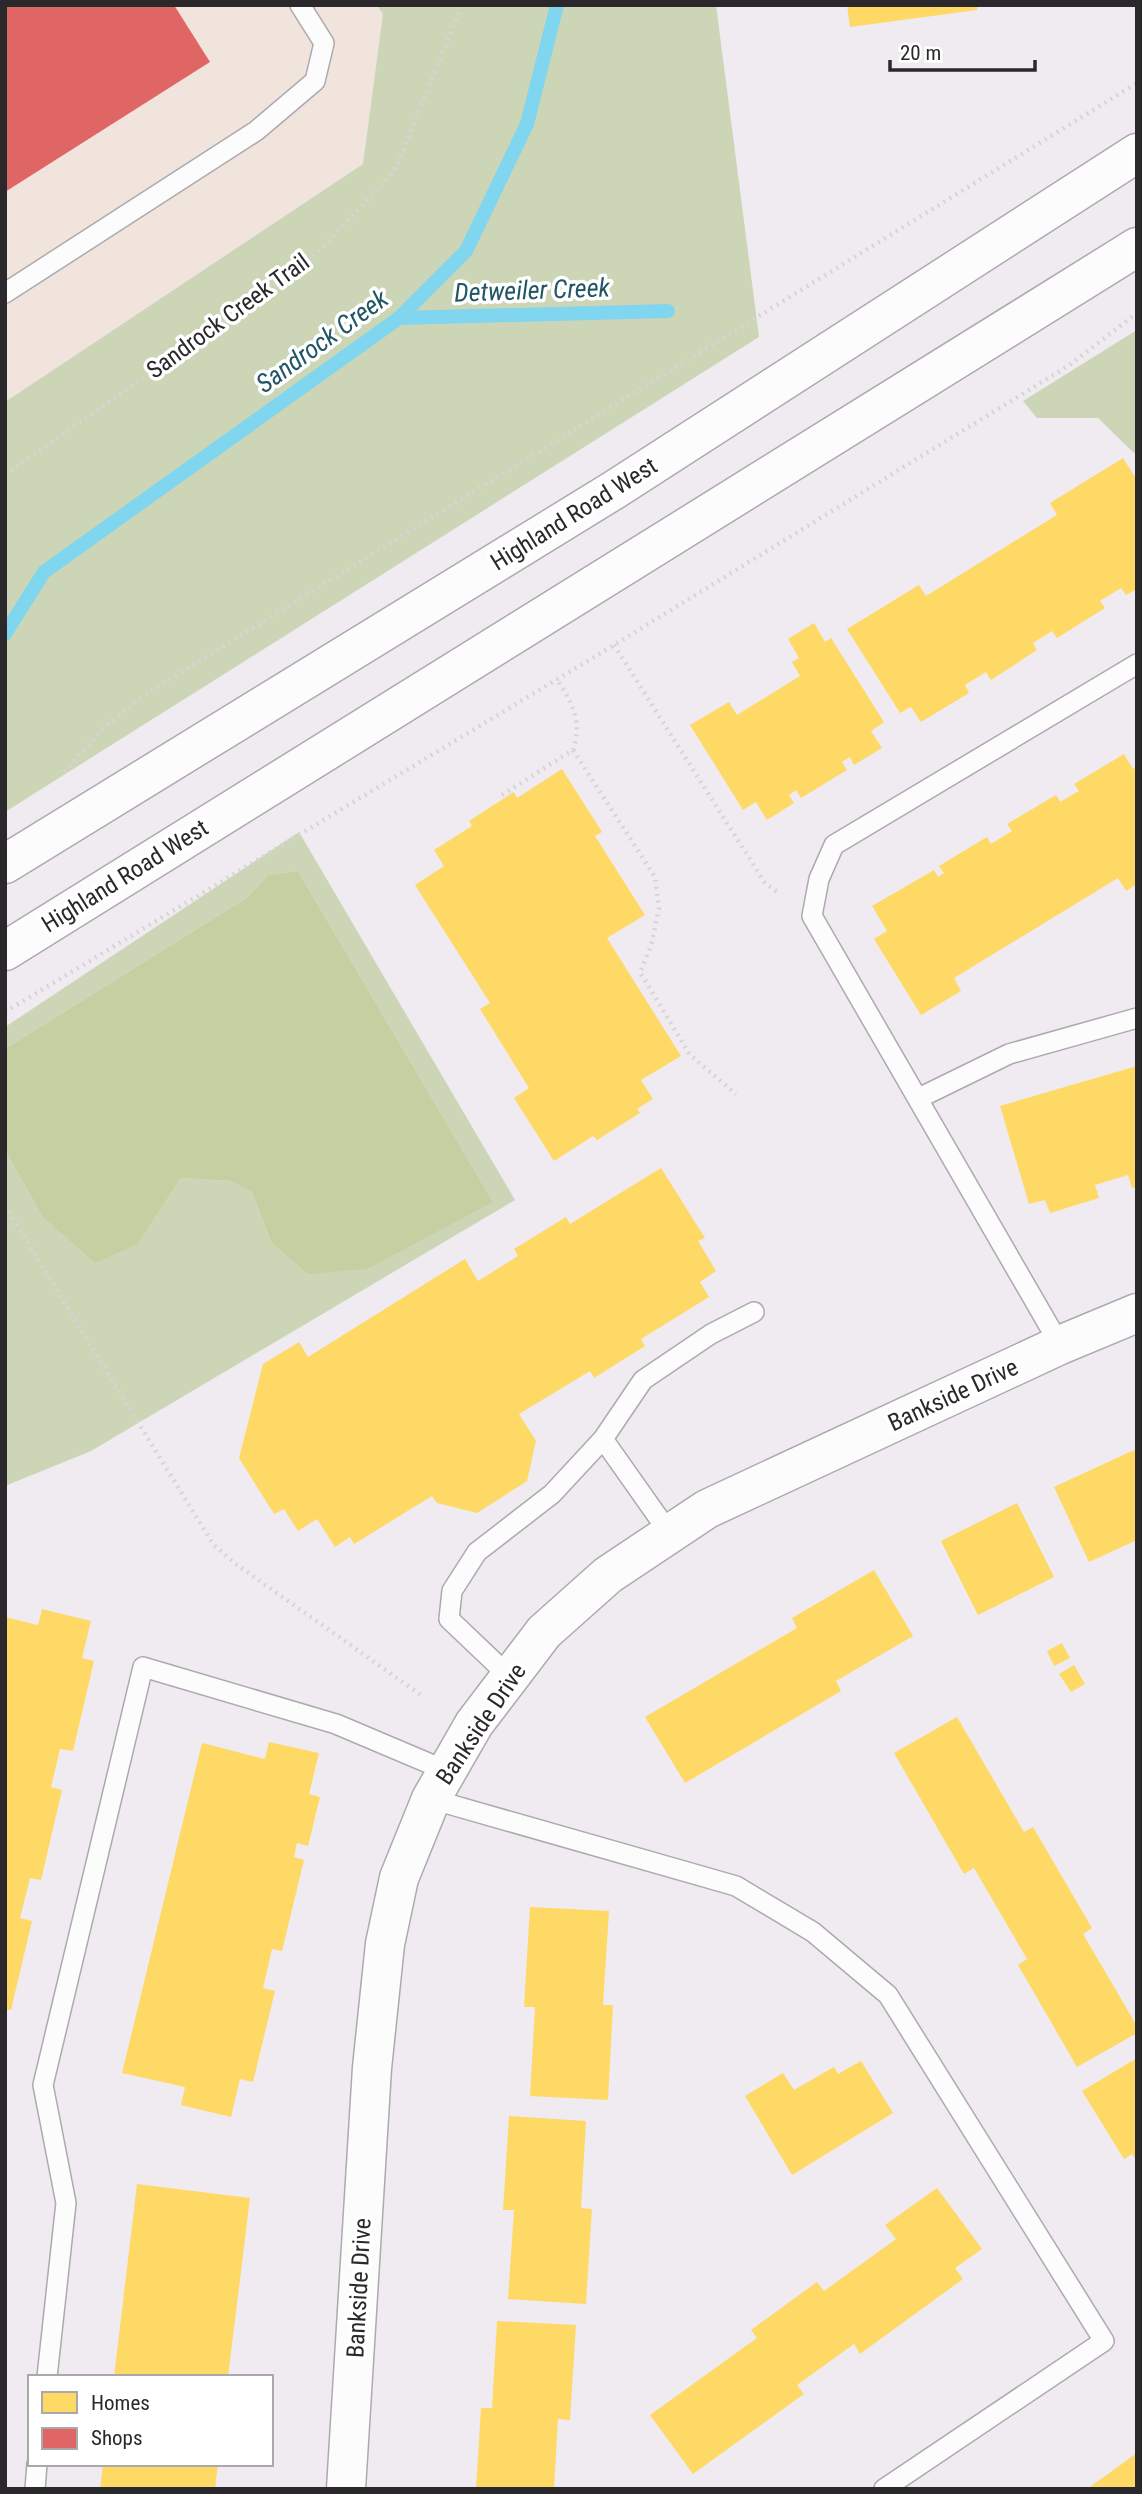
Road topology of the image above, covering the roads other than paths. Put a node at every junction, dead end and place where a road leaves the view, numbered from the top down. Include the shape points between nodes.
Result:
1 (300, 5) edge
2 (1137, 153) edge
3 (1137, 247) edge
4 (5, 293) edge
5 (1137, 664) edge
6 (5, 864) edge
7 (5, 951) edge
8 (1137, 1018) edge
9 (919, 1098) junction
10 (754, 1312) dead end
11 (1137, 1313) edge
12 (1060, 1345) junction
13 (603, 1439) junction
14 (670, 1534) junction
15 (510, 1677) junction
16 (439, 1785) junction
17 (47, 2375) edge
18 (37, 2466) edge
19 (35, 2489) edge
20 (346, 2489) edge
21 (884, 2489) edge

1 - 4 lane via 324,43 315,81 257,131
2 - 6 main road, Highland Road West via 614,490
3 - 7 main road, Highland Road West
5 - 9 lane via 834,845 818,879 812,916
8 - 9 lane via 1009,1054
9 - 12 lane
10 - 13 lane via 711,1334 643,1380
11 - 12 main road, Bankside Drive
12 - 14 main road, Bankside Drive via 707,1510
13 - 14 lane
13 - 15 lane via 552,1494 477,1552 452,1591 449,1619
14 - 15 main road, Bankside Drive via 608,1576 544,1632
15 - 16 main road, Bankside Drive via 474,1724
16 - 17 lane via 336,1724 142,1667 43,2085 66,2203
16 - 20 main road, Bankside Drive via 399,1878 385,1944 372,2068
16 - 21 lane via 736,1886 813,1932 888,1995 1104,2341
18 - 19 lane

